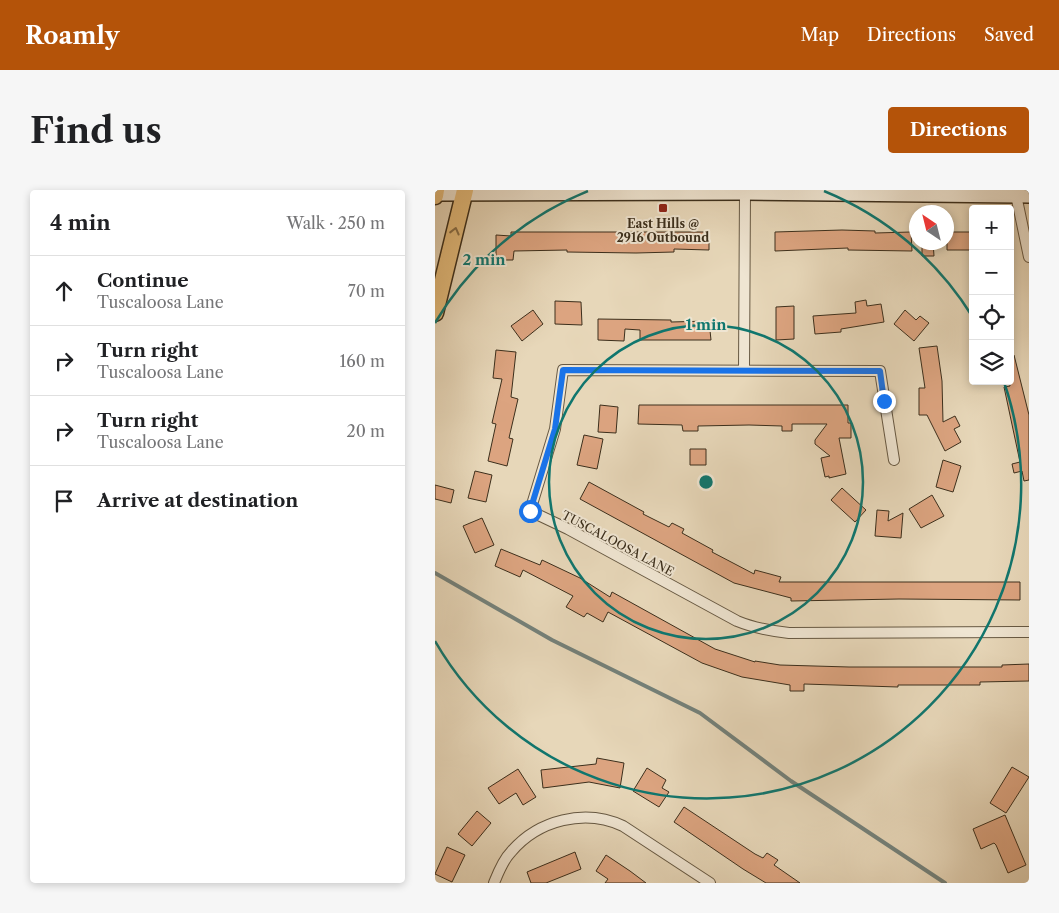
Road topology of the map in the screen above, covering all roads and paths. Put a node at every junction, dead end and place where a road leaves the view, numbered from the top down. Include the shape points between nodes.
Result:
1 (465, 192) edge
2 (745, 192) junction
3 (435, 193) edge
4 (1022, 195) edge
5 (1029, 257) edge
6 (435, 312) edge
7 (743, 370) junction
8 (894, 460) dead end
9 (1029, 632) edge
10 (495, 883) edge
11 (710, 883) edge

1 - 2 street
1 - 3 street
6 -> 1 main road
2 - 4 street
2 - 7 street
4 - 5 street
7 - 8 street, TUSCALOOSA LANE via 880,371
7 - 9 street, TUSCALOOSA LANE via 563,370 555,429 530,511 737,621 767,631
10 - 11 street via 509,853 538,830 557,822 593,818 623,826

